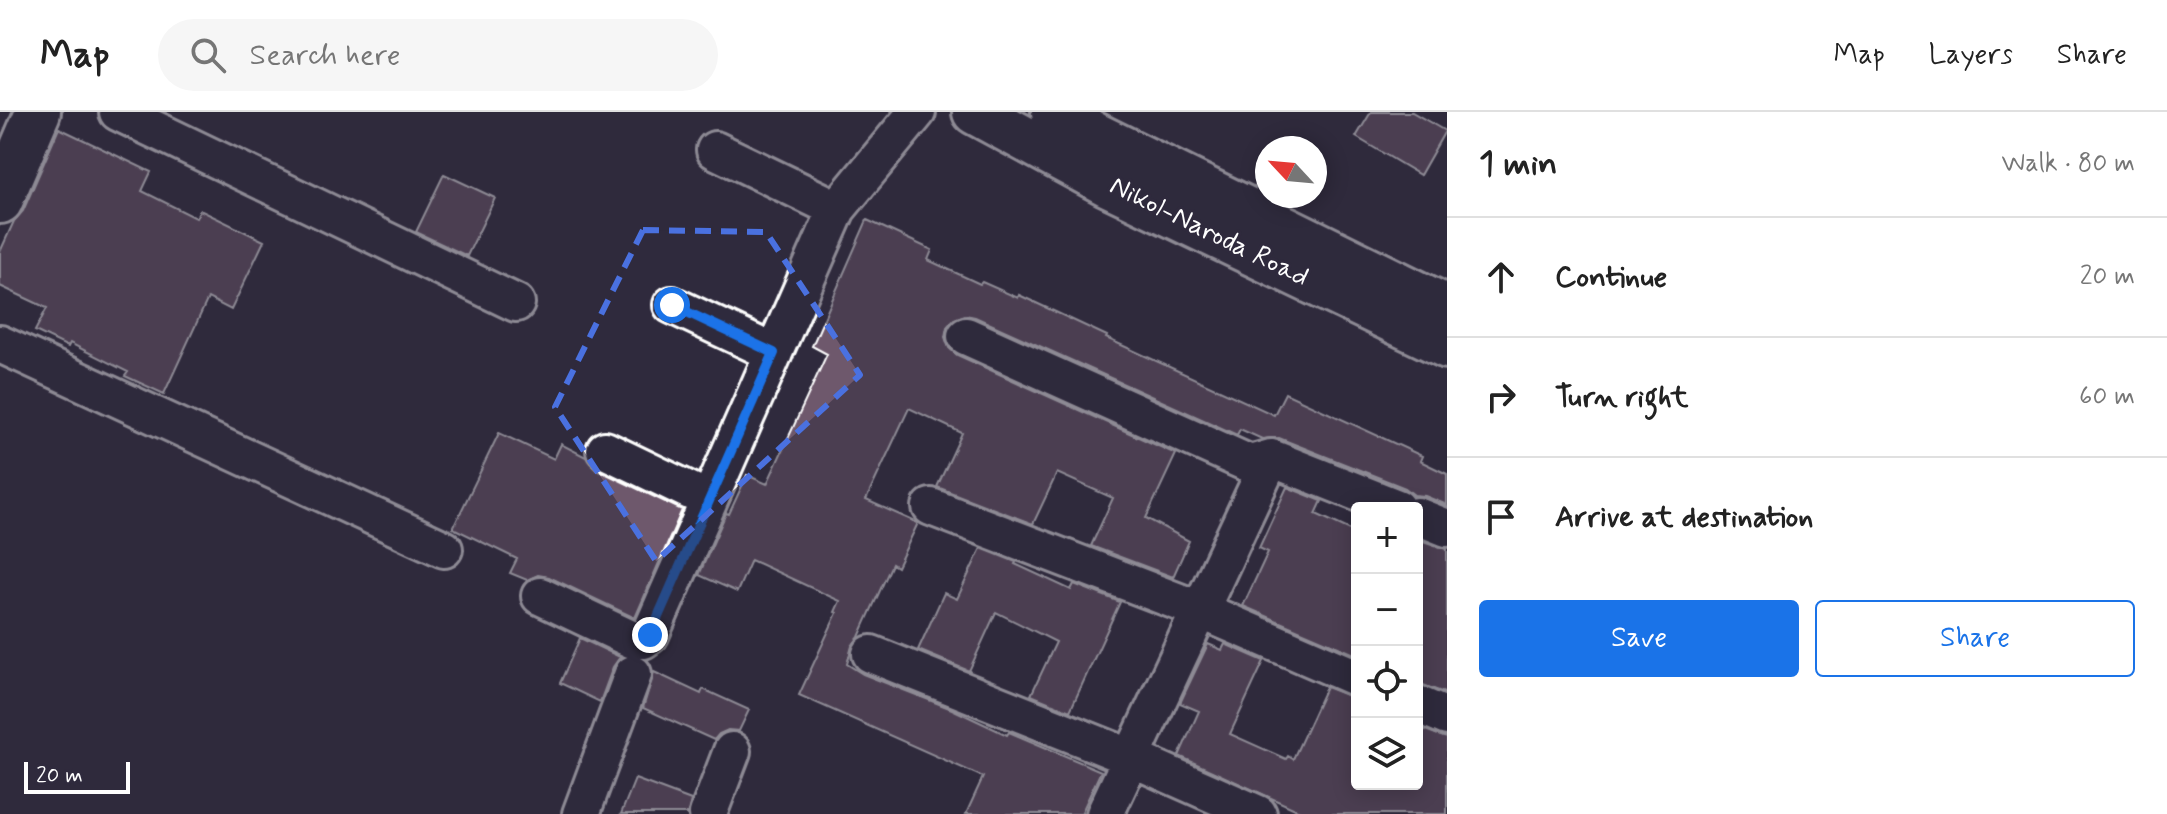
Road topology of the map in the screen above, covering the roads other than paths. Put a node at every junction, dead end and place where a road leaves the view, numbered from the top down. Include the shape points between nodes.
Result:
1 (5, 112) edge
2 (38, 112) edge
3 (118, 112) edge
4 (917, 112) edge
5 (975, 112) edge
6 (1054, 112) edge
7 (0, 123) edge
8 (715, 150) dead end
9 (0, 201) edge
10 (837, 209) junction
11 (516, 303) dead end
12 (672, 305) dead end
13 (1447, 308) edge
14 (966, 336) dead end
15 (0, 344) edge
16 (1447, 346) edge
17 (774, 353) junction
18 (605, 450) dead end
19 (1271, 458) junction
20 (709, 500) junction
21 (1382, 502) edge
22 (931, 507) dead end
23 (1423, 518) edge
24 (1447, 528) edge
25 (444, 549) dead end
26 (540, 596) dead end
27 (1200, 610) junction
28 (871, 654) dead end
29 (633, 674) dead end
30 (1351, 675) edge
31 (1423, 707) edge
32 (1447, 717) edge
33 (732, 751) dead end
34 (1132, 758) junction
35 (581, 814) edge
36 (708, 814) edge
37 (1105, 814) edge
38 (1258, 814) edge

1 - 7 main road
2 - 9 main road
3 - 11 street
4 - 10 street
5 - 16 main road, Nikol-Naroda Road via 1108,184
6 - 13 main road
8 - 10 street
10 - 17 street
12 - 17 street
14 - 19 street via 1250,464
15 - 25 street
17 - 20 street
18 - 20 street
19 - 21 street
19 - 27 street
20 - 26 street via 650,635 643,640
22 - 27 street
23 - 24 street
27 - 30 street
27 - 34 street
28 - 34 street
29 - 35 street
31 - 32 street
33 - 36 street
34 - 37 street
34 - 38 street

